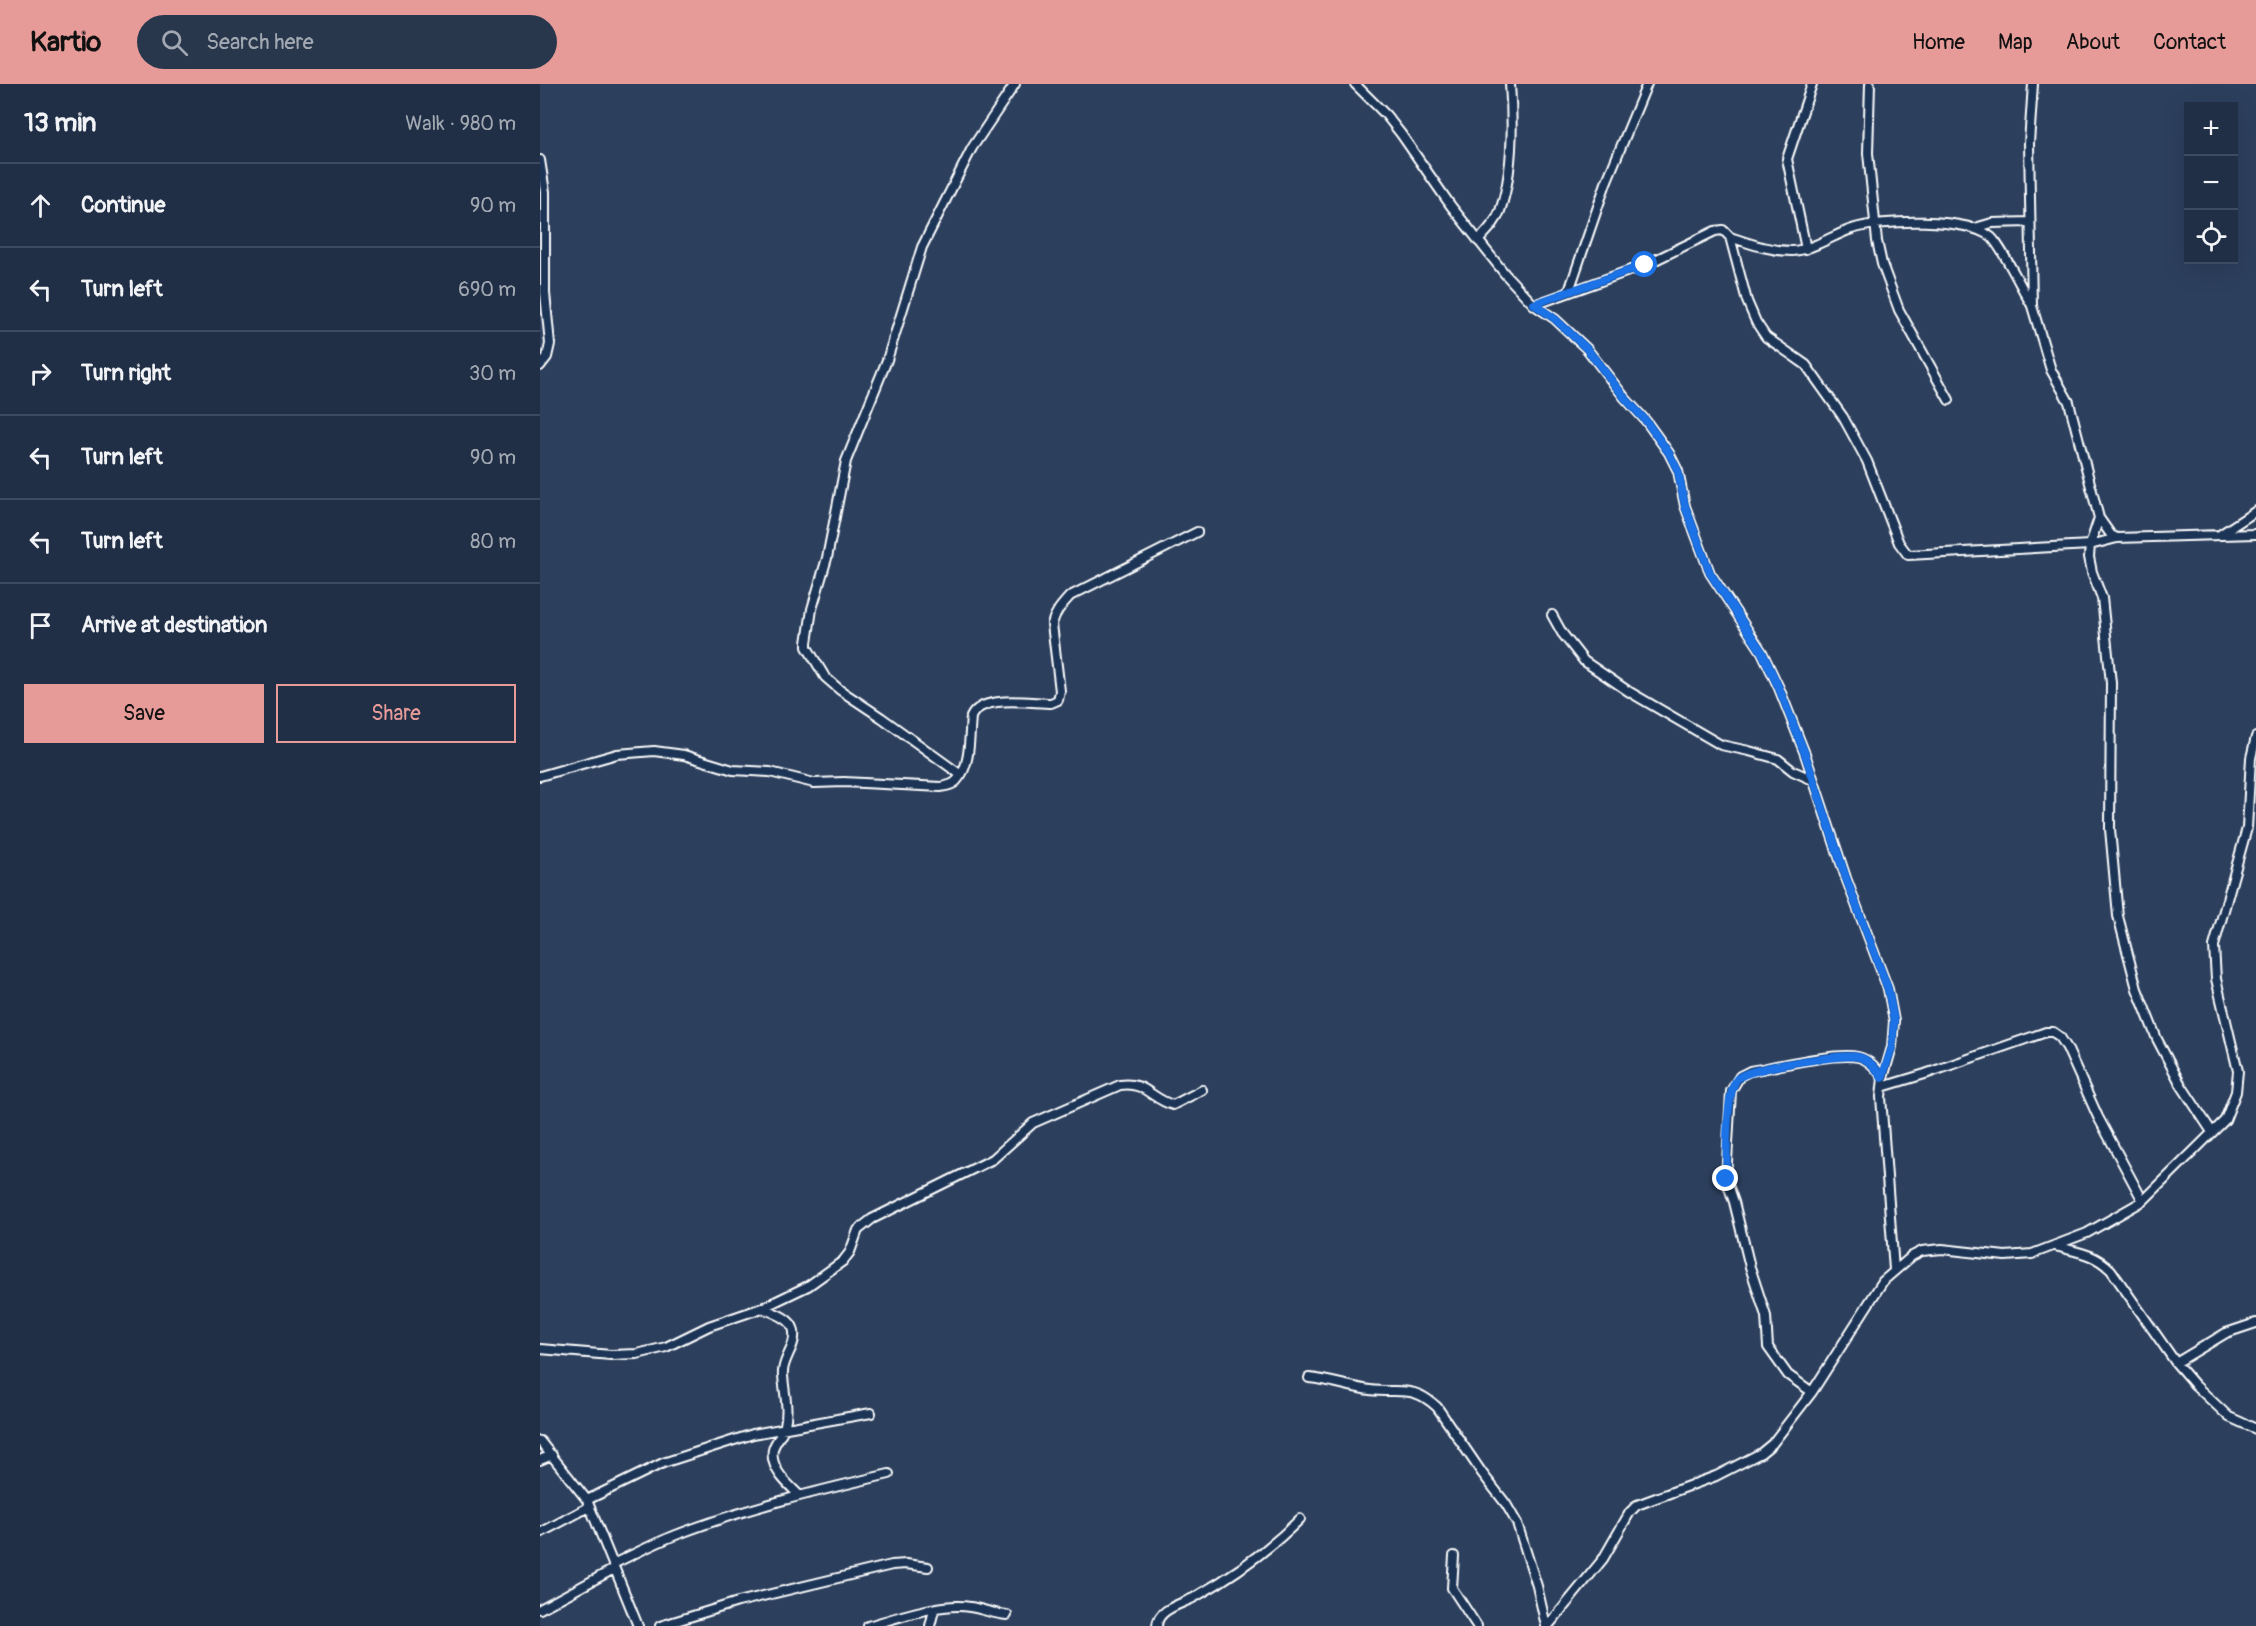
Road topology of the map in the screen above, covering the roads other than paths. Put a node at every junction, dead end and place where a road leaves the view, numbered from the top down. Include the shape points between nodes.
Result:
1 (1015, 84) edge
2 (1355, 84) edge
3 (1510, 84) edge
4 (1647, 84) edge
5 (1812, 84) edge
6 (1870, 84) edge
7 (2033, 84) edge
8 (540, 160) edge
9 (2029, 222) junction
10 (1876, 224) junction
11 (1975, 228) junction
12 (1730, 237) junction
13 (1478, 241) junction
14 (1806, 249) junction
15 (1569, 291) junction
16 (1534, 304) junction
17 (2032, 306) junction
18 (540, 366) edge
19 (1949, 400) dead end
20 (2256, 511) edge
21 (2099, 518) junction
22 (1197, 532) dead end
23 (2256, 534) edge
24 (2220, 535) junction
25 (2118, 538) junction
26 (2090, 545) junction
27 (1552, 615) dead end
28 (2256, 738) edge
29 (961, 775) junction
30 (540, 776) edge
31 (1813, 780) junction
32 (1882, 1083) junction
33 (1202, 1090) dead end
34 (2212, 1132) junction
35 (2143, 1201) junction
36 (2055, 1246) junction
37 (1894, 1270) junction
38 (762, 1308) junction
39 (2256, 1323) edge
40 (540, 1349) edge
41 (2176, 1363) junction
42 (1310, 1378) dead end
43 (1812, 1392) junction
44 (871, 1413) dead end
45 (784, 1429) junction
46 (2256, 1429) edge
47 (540, 1441) edge
48 (552, 1455) junction
49 (540, 1461) edge
50 (889, 1474) dead end
51 (799, 1495) junction
52 (588, 1503) junction
53 (1300, 1519) dead end
54 (540, 1533) edge
55 (1454, 1556) dead end
56 (614, 1567) junction
57 (928, 1567) dead end
58 (540, 1609) edge
59 (934, 1610) junction
60 (1007, 1616) dead end
61 (638, 1626) edge
62 (660, 1626) edge
63 (868, 1626) edge
64 (930, 1626) edge
65 (1157, 1626) edge
66 (1477, 1626) edge
67 (1547, 1626) edge

1 - 29 street via 972,148 922,247 887,360 846,461 808,629 807,647 825,677
2 - 13 street via 1401,134
3 - 13 street via 1511,150 1505,190 1500,212
4 - 15 street via 1606,183
5 - 14 street via 1787,159
6 - 10 street via 1868,153
7 - 9 street via 2028,143
8 - 18 street via 545,192 545,292 550,344
9 - 11 street via 1992,223
9 - 17 street
10 - 11 street via 1955,223
10 - 14 street via 1839,233
10 - 19 street via 1889,288
11 - 17 street via 1993,238
12 - 14 street via 1774,250
12 - 15 street via 1723,230 1715,231 1645,265
12 - 26 street via 1756,322 1766,337 1806,365 1843,417 1867,461 1899,543 1908,555
13 - 16 street
15 - 16 street
16 - 31 street via 1587,349 1669,453 1710,573 1762,652
17 - 21 street via 2051,370 2069,402
20 - 24 street
21 - 25 street via 2111,535
21 - 26 street
22 - 29 street via 1070,596 1061,605 1052,624 1058,700 979,706 971,717
23 - 24 street
24 - 25 street
25 - 26 street
26 - 34 street via 2091,572 2102,598 2111,683 2110,829 2118,916 2137,988 2157,1039
27 - 31 street via 1584,661 1629,691 1720,745 1778,759
28 - 34 street via 2247,828 2214,946 2216,979 2238,1071 2225,1120
29 - 30 street via 951,785 941,787 814,783 770,772 733,770 675,753 636,751
31 - 32 street via 1888,989 1894,1030
32 - 35 street via 1925,1074 2053,1032 2067,1048
32 - 37 street
32 - 43 street via 1870,1063 1860,1057 1834,1058 1750,1071 1740,1076 1731,1091 1726,1179 1766,1316 1768,1347 1788,1376
33 - 38 street via 1173,1105 1139,1086 1120,1085 1033,1123 993,1158 872,1219 858,1230 843,1262 808,1286
34 - 35 street
35 - 36 street
36 - 37 street via 2032,1254 2005,1256 1930,1250 1912,1256
36 - 41 street via 2100,1260
37 - 43 street
38 - 40 street via 709,1326 666,1347 637,1354
38 - 45 street via 784,1316 792,1327 794,1343 783,1368 787,1400
39 - 41 street via 2226,1333
41 - 46 street via 2229,1417
42 - 67 street via 1373,1390 1399,1389 1428,1399 1437,1407 1517,1523
43 - 67 street via 1761,1453 1716,1476 1633,1508 1608,1552
44 - 45 street
45 - 51 street via 773,1448 774,1463
45 - 52 street via 753,1434 671,1460 622,1481
47 - 48 street
48 - 49 street
48 - 52 street
50 - 51 street
51 - 56 street via 675,1535
52 - 54 street
52 - 56 street
53 - 65 street via 1239,1572 1163,1612
55 - 66 street via 1452,1588
56 - 58 street
56 - 61 street
57 - 62 street via 892,1565 738,1602
59 - 60 street via 969,1607
59 - 63 street
59 - 64 street

